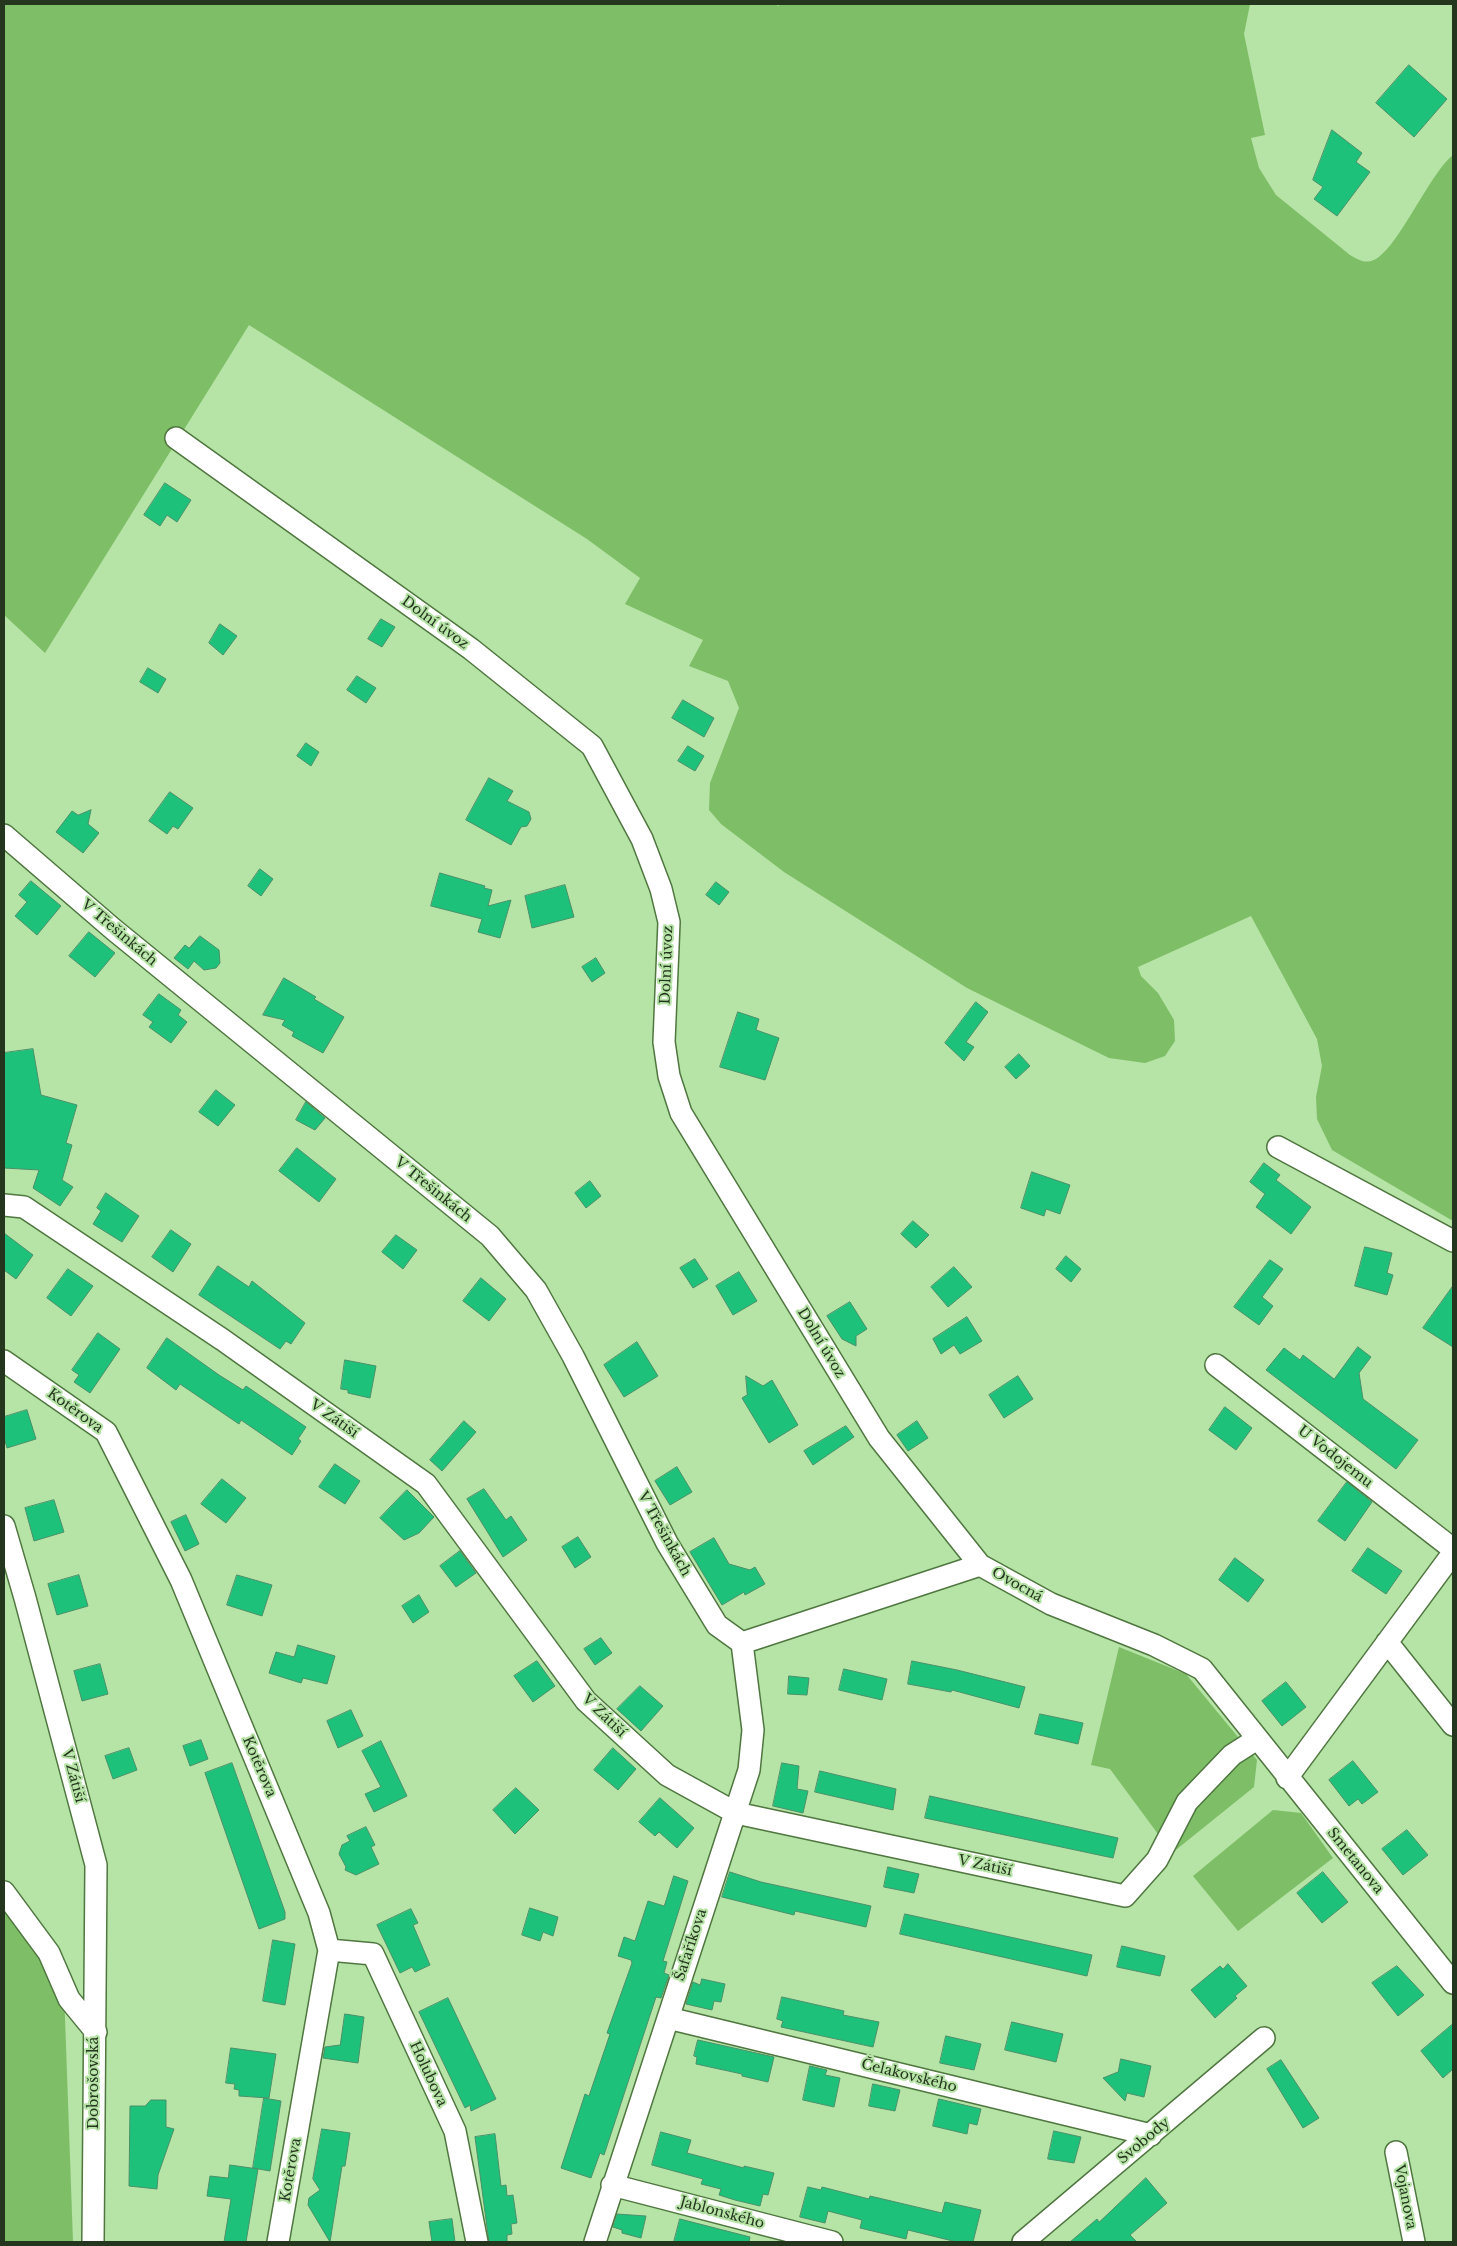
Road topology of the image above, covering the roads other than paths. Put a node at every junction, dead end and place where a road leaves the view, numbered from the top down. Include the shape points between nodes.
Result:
1 (176, 438) dead end
2 (4, 835) edge
3 (1278, 1148) dead end
4 (4, 1205) edge
5 (1453, 1241) edge
6 (4, 1361) edge
7 (1216, 1365) dead end
8 (4, 1526) edge
9 (1453, 1548) edge
10 (1453, 1553) edge
11 (980, 1565) junction
12 (1387, 1642) junction
13 (742, 1643) junction
14 (1453, 1725) edge
15 (1257, 1739) junction
16 (1288, 1778) junction
17 (736, 1813) junction
18 (4, 1892) edge
19 (329, 1950) junction
20 (1453, 1983) edge
21 (668, 2018) junction
22 (96, 2032) junction
23 (1264, 2038) dead end
24 (1151, 2135) junction
25 (1396, 2152) dead end
26 (612, 2185) junction
27 (92, 2242) edge
28 (278, 2242) edge
29 (477, 2242) edge
30 (595, 2242) edge
31 (832, 2242) edge
32 (1023, 2242) edge
33 (1414, 2242) edge

1 - 11 street, Dolní úvoz via 471,649 592,746 642,838 669,922 664,1042 668,1076 681,1113 879,1438
2 - 13 street, V Třešinkách via 113,929 490,1236 536,1290 573,1356 667,1543 707,1609 717,1625
3 - 5 street
4 - 17 street, V Zátiší via 24,1207 224,1340 426,1484 586,1701 667,1775
6 - 19 street, Kotěrova via 106,1432 181,1580 320,1913
7 - 9 street, U Vodojemu
8 - 22 street, V Zátiší via 96,1865
10 - 12 street
11 - 13 street, Ovocná
11 - 15 street, Ovocná via 1051,1604 1154,1645 1202,1669
12 - 14 street
12 - 16 street
13 - 17 street, Šafaříkova via 753,1730 749,1770
15 - 16 street, Smetanova
15 - 17 street, V Zátiší via 1232,1755 1187,1802 1157,1860 1126,1896
16 - 20 street, Smetanova
17 - 21 street, Šafaříkova
18 - 22 street, Dobrošovská via 48,1953 69,1999
19 - 28 street, Kotěrova
19 - 29 street, Holubova via 372,1954 455,2131
21 - 24 street, Čelakovského
21 - 26 street, Šafaříkova
22 - 27 street, Dobrošovská
23 - 24 street, Svobody
24 - 32 street, Svobody
25 - 33 street, Vojanova
26 - 30 street, Šafaříkova
26 - 31 street, Jablonského

